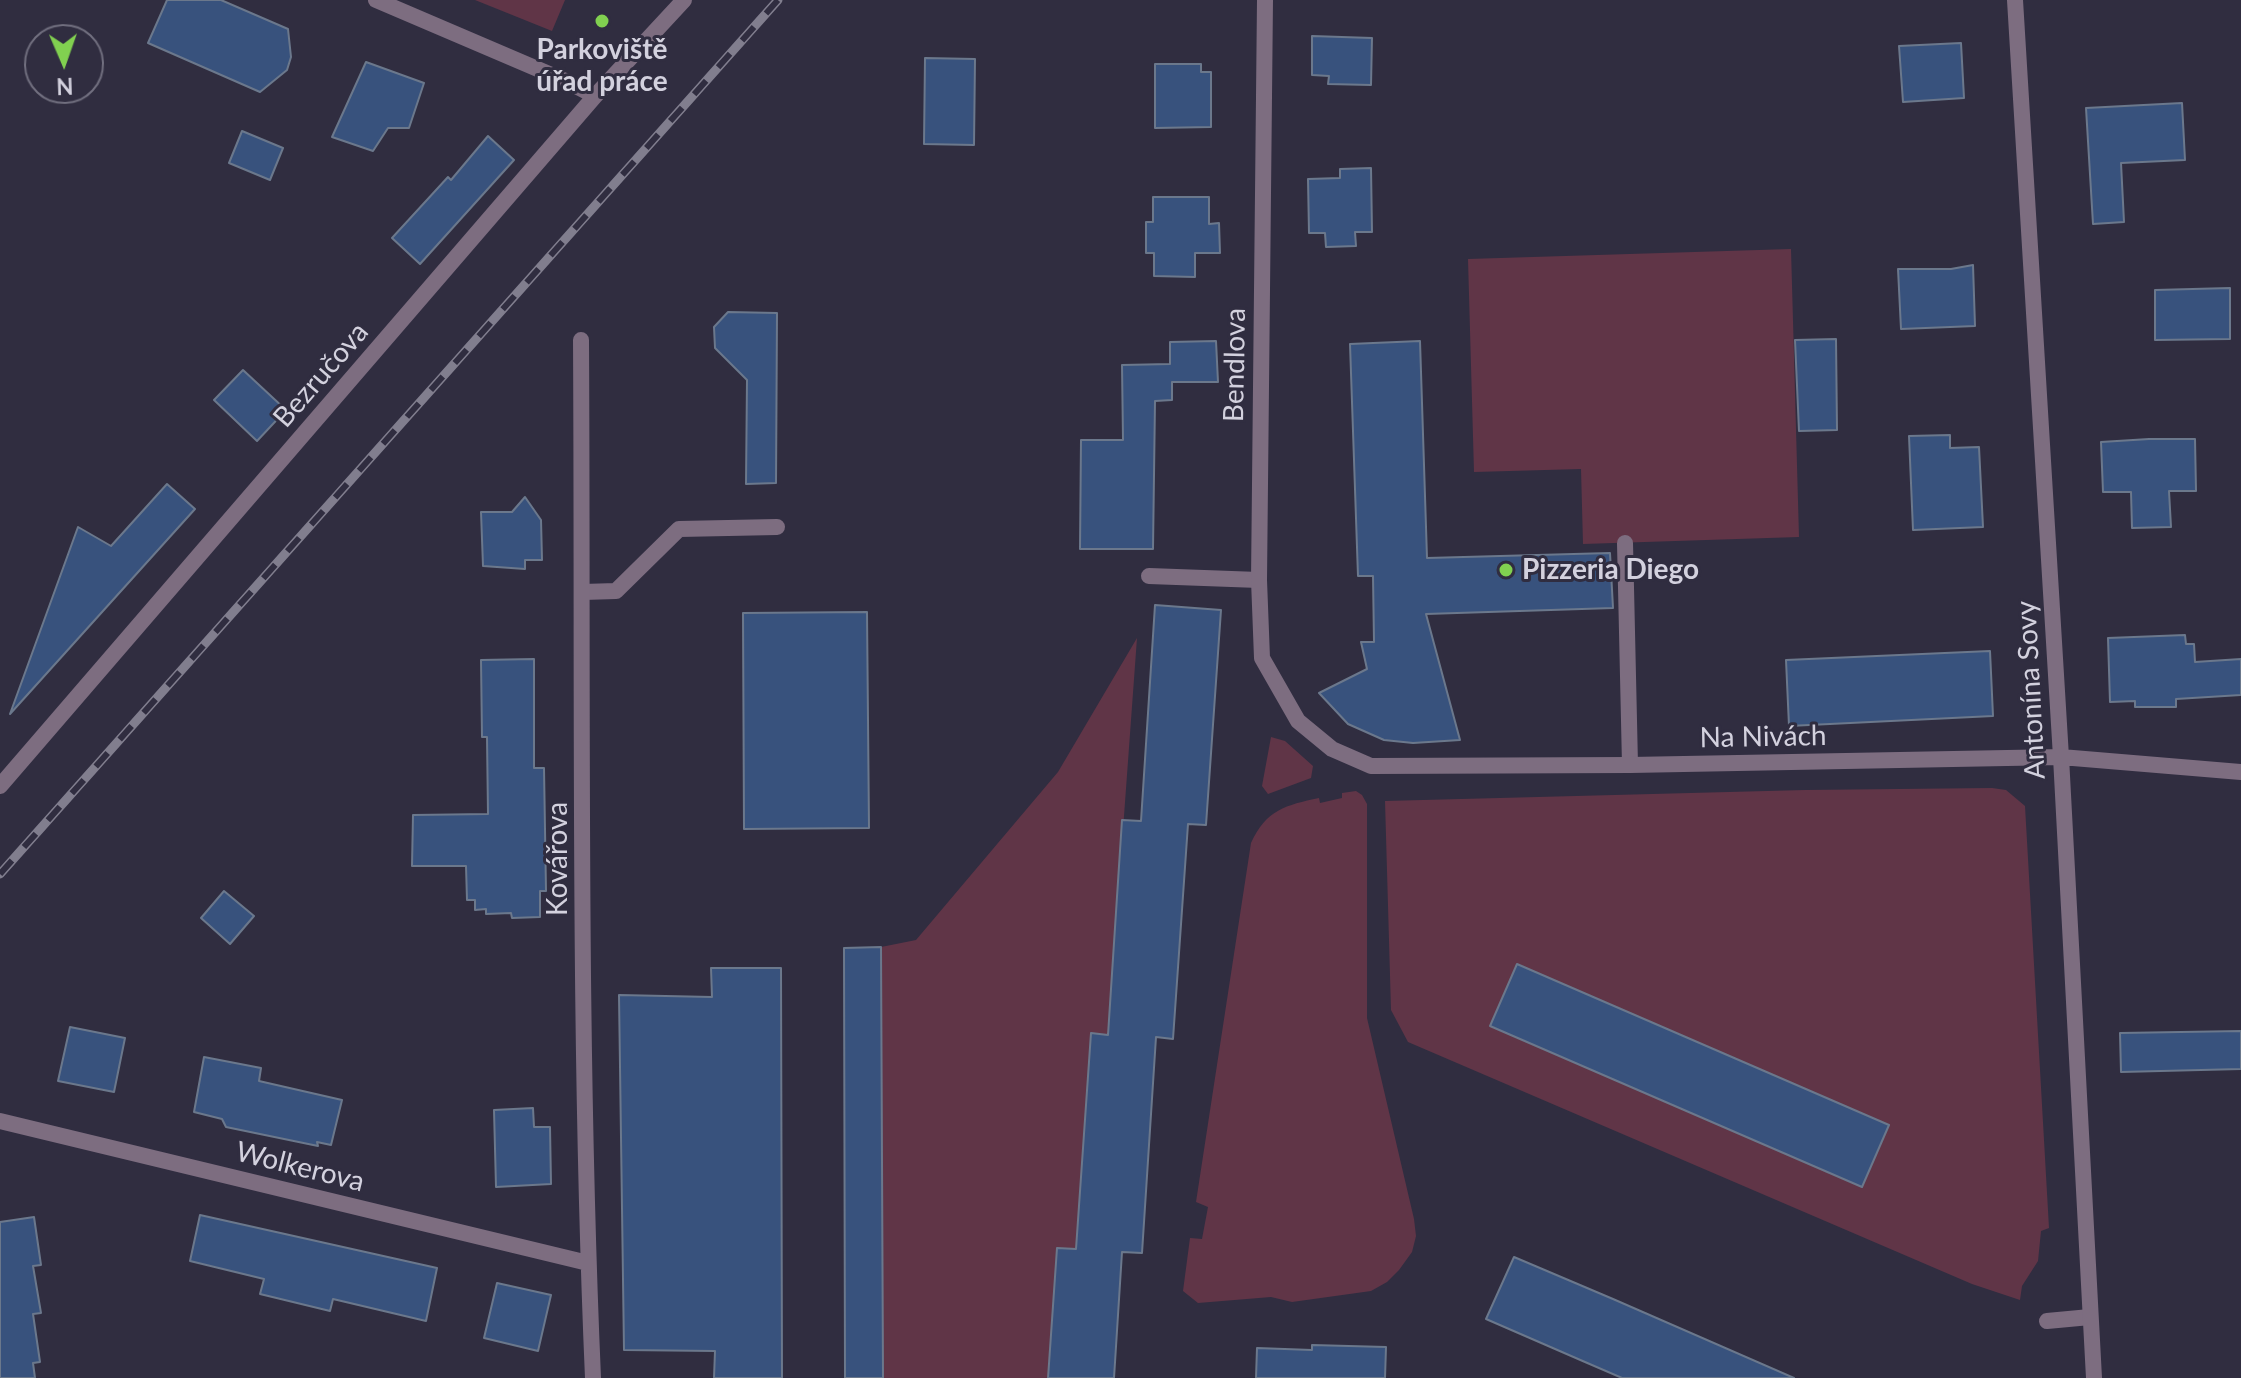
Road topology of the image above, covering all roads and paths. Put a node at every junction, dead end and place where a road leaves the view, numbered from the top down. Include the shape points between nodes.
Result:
1 (376, 0) edge
2 (684, 0) edge
3 (1265, 0) edge
4 (2015, 0) edge
5 (595, 96) junction
6 (581, 340) dead end
7 (777, 527) dead end
8 (1625, 543) dead end
9 (1149, 576) dead end
10 (1259, 580) junction
11 (583, 592) junction
12 (1298, 721) joint
13 (2061, 757) junction
14 (1630, 765) junction
15 (2241, 772) edge
16 (0, 786) edge
17 (0, 1121) edge
18 (588, 1263) junction
19 (2090, 1317) junction
20 (2047, 1321) dead end
21 (593, 1378) edge
22 (2094, 1378) edge

1 - 5 street
2 - 5 street, Bezručova
3 - 10 street, Bendlova
4 - 13 street, Antonína Sovy
5 - 16 street, Bezručova
6 - 11 street, Kovářova
7 - 11 street via 679,529 616,591
8 - 14 street
9 - 10 street
10 - 12 street, Bendlova via 1262,658
11 - 18 street, Kovářova
12 - 14 street, Na Nivách via 1332,749 1371,766
13 - 14 street, Na Nivách
13 - 15 street, Na Nivách
13 - 19 street, Antonína Sovy
17 - 18 street, Wolkerova
18 - 21 street, Kovářova
19 - 20 street
19 - 22 street, Antonína Sovy

